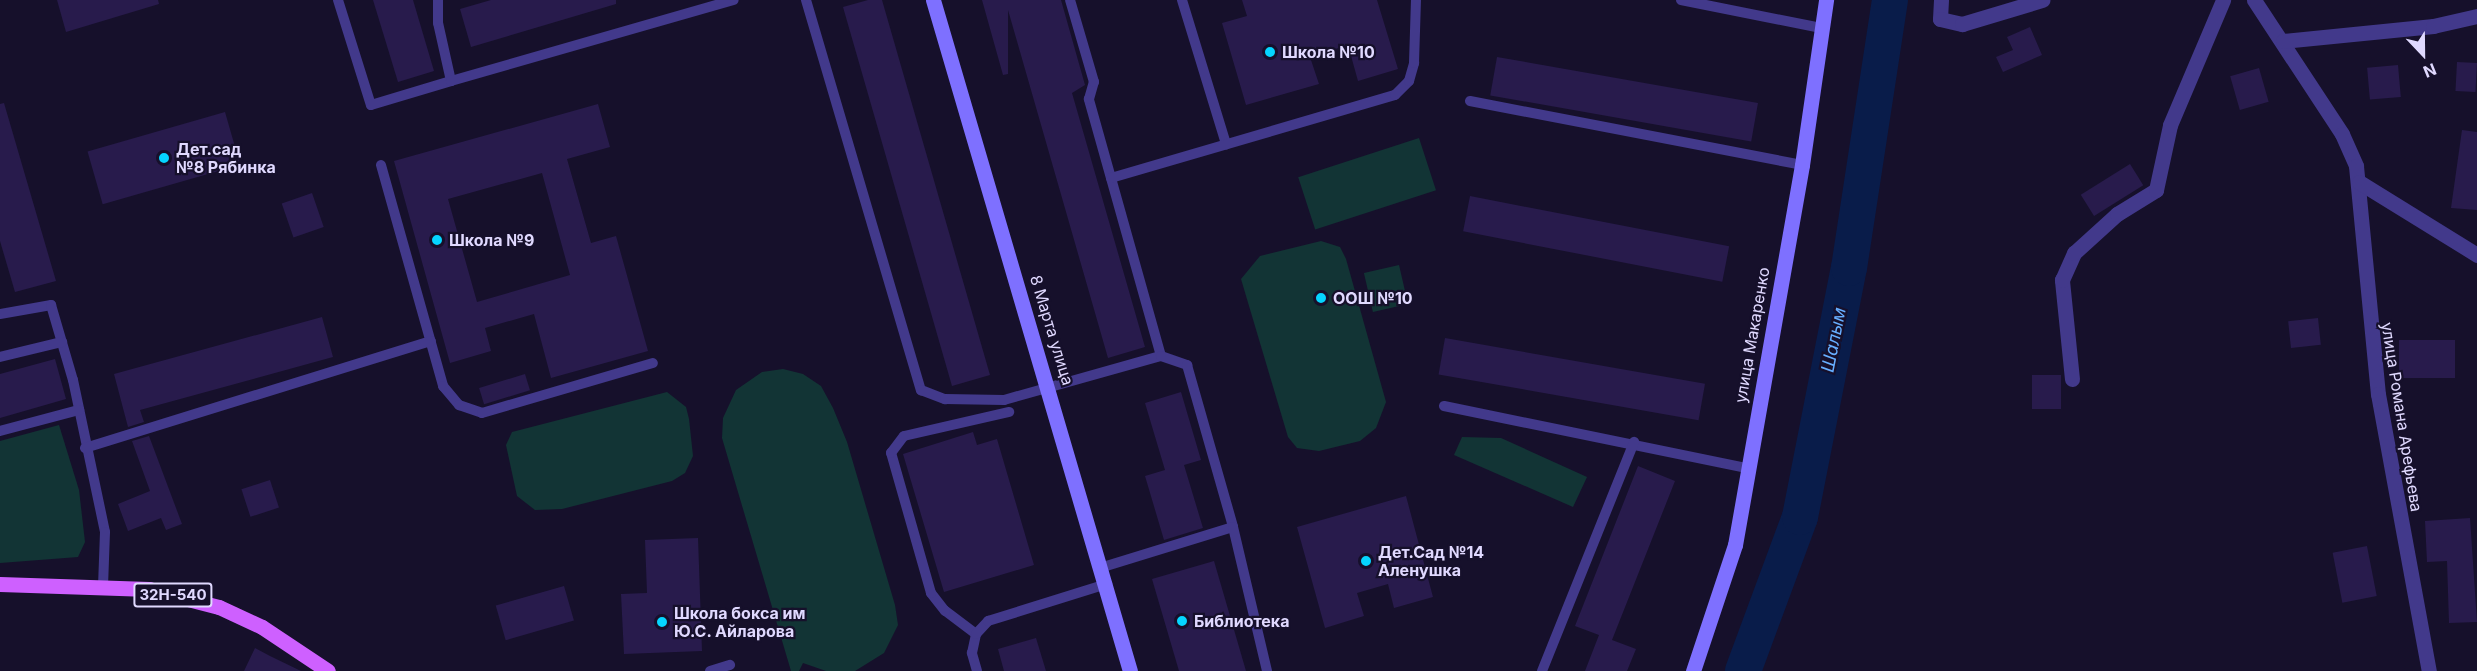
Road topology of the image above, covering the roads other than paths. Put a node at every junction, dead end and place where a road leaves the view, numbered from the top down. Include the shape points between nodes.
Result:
1 (338, 0) edge
2 (438, 0) edge
3 (734, 0) edge
4 (806, 0) edge
5 (933, 0) edge
6 (1070, 0) edge
7 (1182, 0) edge
8 (1416, 0) edge
9 (1681, 0) edge
10 (1826, 0) edge
11 (1941, 0) edge
12 (2042, 0) edge
13 (2223, 0) edge
14 (2254, 0) edge
15 (2477, 16) edge
16 (1821, 28) junction
17 (2283, 41) junction
18 (451, 81) junction
19 (1470, 101) dead end
20 (1226, 144) junction
21 (381, 165) dead end
22 (1802, 165) junction
23 (1111, 178) junction
24 (2359, 182) junction
25 (2477, 255) edge
26 (0, 314) edge
27 (430, 341) junction
28 (62, 342) junction
29 (1161, 356) junction
30 (0, 357) edge
31 (653, 363) dead end
32 (2072, 380) dead end
33 (1051, 388) junction
34 (1444, 406) dead end
35 (79, 410) junction
36 (1010, 412) dead end
37 (0, 432) edge
38 (1634, 442) junction
39 (86, 448) junction
40 (1746, 468) junction
41 (1233, 527) junction
42 (1103, 567) junction
43 (0, 584) edge
44 (1107, 585) junction
45 (103, 586) junction
46 (976, 633) junction
47 (730, 665) dead end
48 (328, 671) edge
49 (710, 671) edge
50 (977, 671) edge
51 (1130, 671) edge
52 (1267, 671) edge
53 (1542, 671) edge
54 (1693, 671) edge
55 (2429, 671) edge

1 - 18 lane via 371,105
2 - 18 lane via 438,23
3 - 18 lane
4 - 33 lane via 921,390 945,399 1004,400
5 - 33 street, 8 Марта улица
6 - 23 lane via 1094,82 1089,99
7 - 20 lane
8 - 20 lane via 1414,63 1409,81 1395,95
9 - 16 lane
10 - 16 street, улица Макаренко
11 - 12 street via 1940,19 1962,24
13 - 32 street via 2170,125 2156,190 2117,214 2074,253 2062,280
14 - 17 street, улица Романа Арефьева
15 - 17 street via 2433,26
16 - 22 street, улица Макаренко
17 - 24 street, улица Романа Арефьева via 2342,134
19 - 22 lane
20 - 23 lane
21 - 27 lane
22 - 40 street, улица Макаренко
23 - 29 lane
24 - 25 street
24 - 55 street, улица Романа Арефьева via 2378,394
26 - 28 lane via 51,305
27 - 31 lane via 443,386 459,405 482,413
27 - 39 lane
28 - 30 lane
28 - 35 lane
29 - 33 lane
29 - 41 lane via 1188,365
33 - 42 street, 8 Марта улица
34 - 38 lane
35 - 37 lane
35 - 39 lane
36 - 46 lane via 904,436 891,453 931,593 945,611
38 - 40 lane
38 - 53 lane
39 - 45 lane via 105,532
40 - 54 street, улица Макаренко via 1735,544
41 - 42 lane
41 - 52 lane
42 - 44 street, 8 Марта улица
43 - 45 main road, 32Н-540
44 - 46 lane via 988,621
44 - 51 street, 8 Марта улица
45 - 48 main road, 32Н-540 via 149,589 219,607 262,627
46 - 50 lane via 972,653
47 - 49 lane

